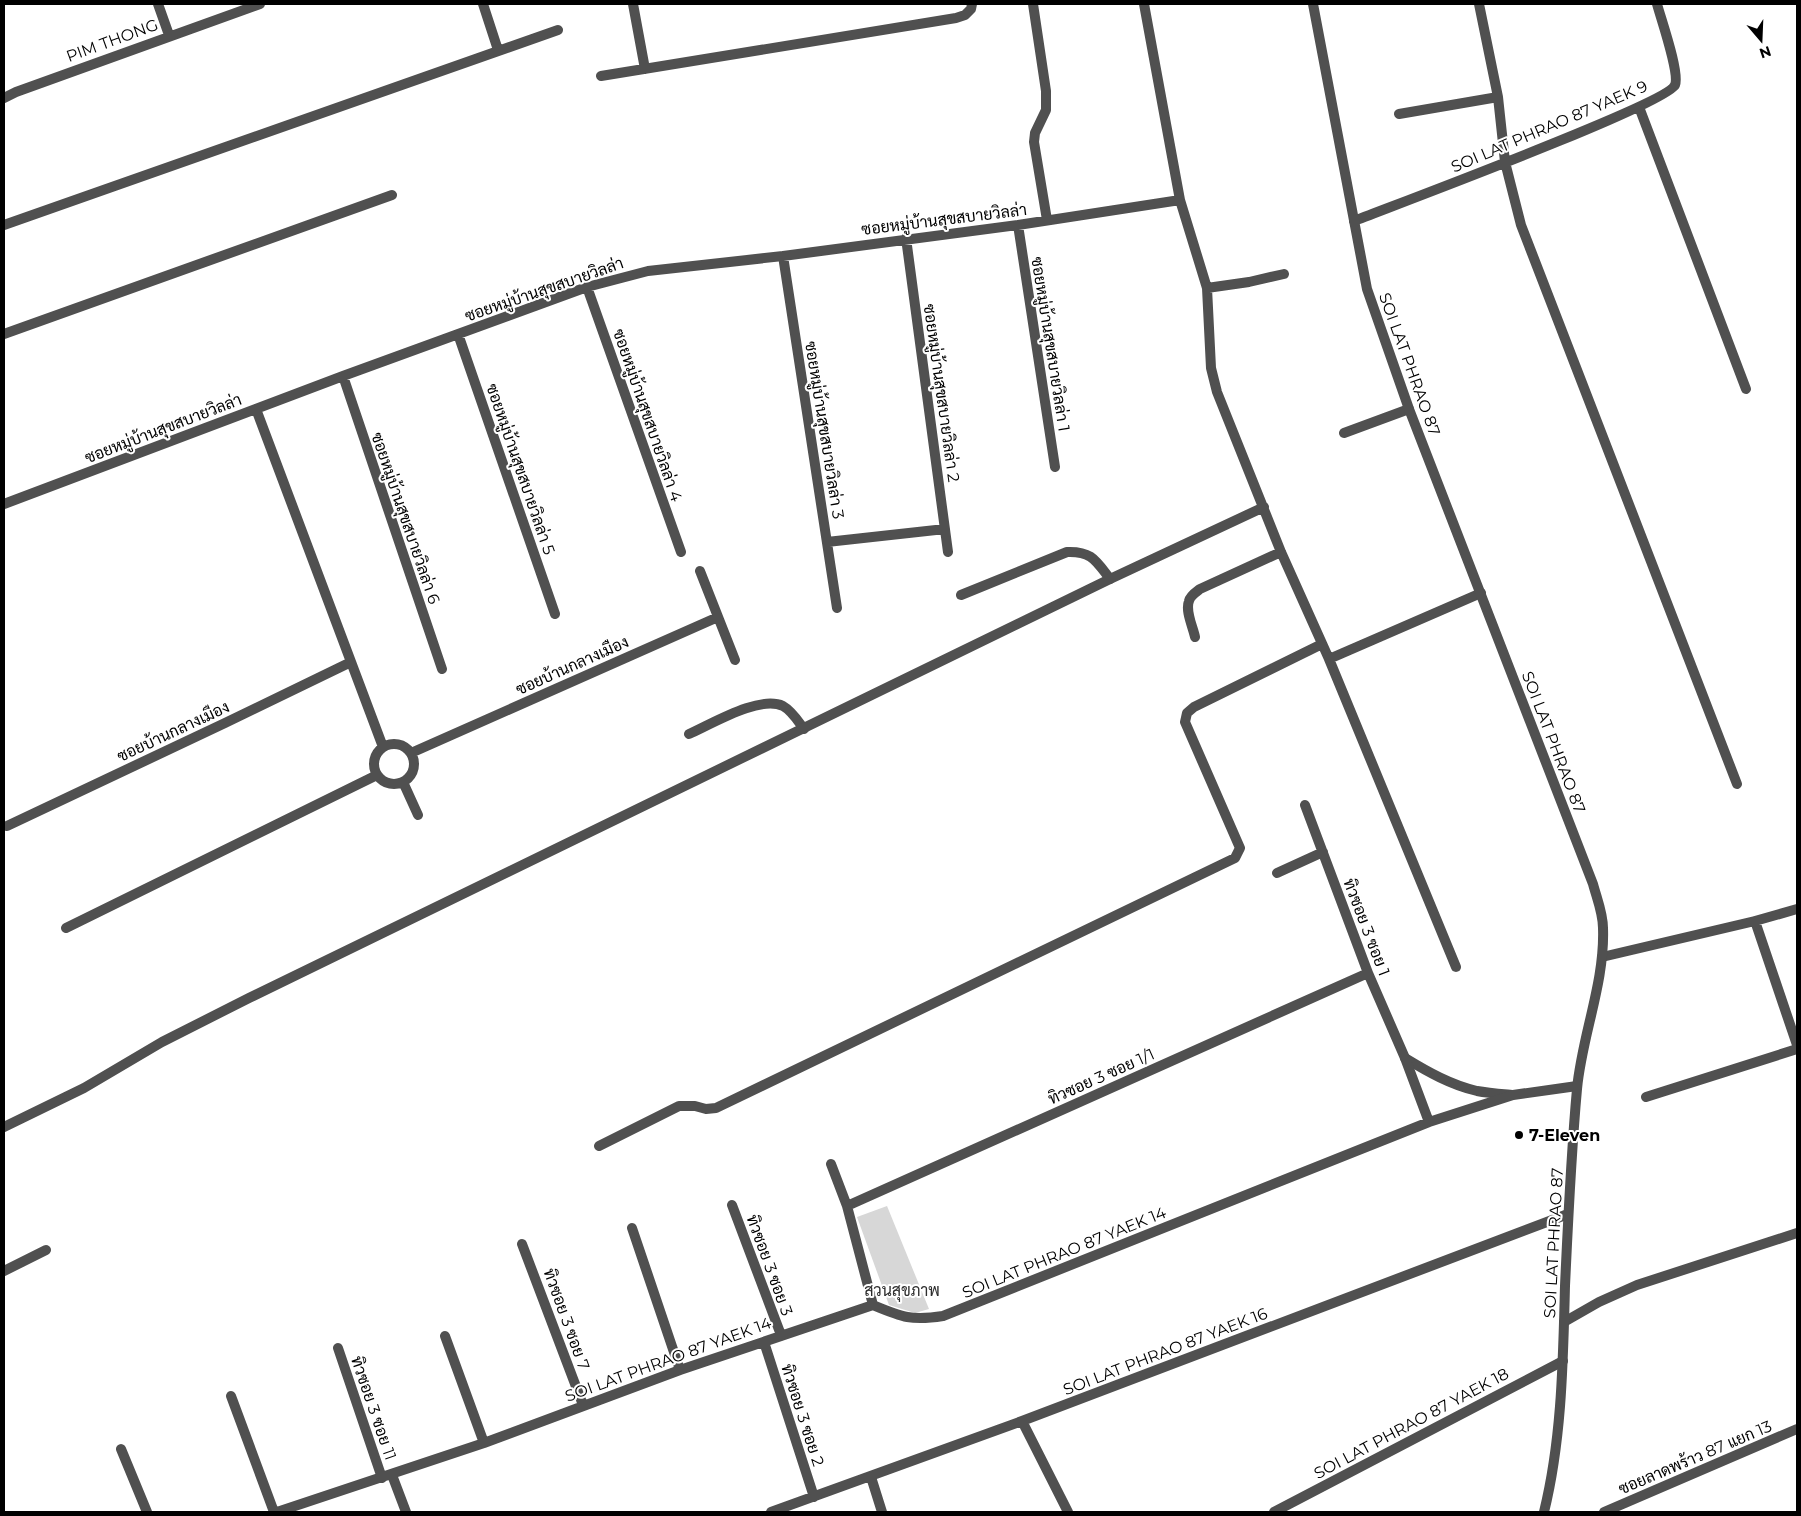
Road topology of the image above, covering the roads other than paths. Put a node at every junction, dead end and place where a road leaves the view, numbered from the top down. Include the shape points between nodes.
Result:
1 (158, 4) edge
2 (260, 4) edge
3 (483, 4) edge
4 (633, 4) edge
5 (972, 4) edge
6 (1033, 4) edge
7 (1144, 4) edge
8 (1313, 4) edge
9 (1317, 4) edge
10 (1479, 4) edge
11 (1657, 4) edge
12 (558, 30) dead end
13 (169, 35) junction
14 (498, 50) junction
15 (645, 69) junction
16 (601, 76) dead end
17 (1498, 97) junction
18 (4, 98) edge
19 (1639, 107) junction
20 (1399, 114) dead end
21 (1505, 162) junction
22 (392, 195) dead end
23 (1180, 200) junction
24 (1047, 220) junction
25 (1354, 221) junction
26 (4, 225) edge
27 (1018, 225) junction
28 (906, 238) junction
29 (783, 256) junction
30 (1284, 274) dead end
31 (587, 287) junction
32 (1207, 288) junction
33 (4, 334) edge
34 (458, 334) junction
35 (342, 376) junction
36 (1746, 389) dead end
37 (256, 409) junction
38 (1409, 409) junction
39 (1344, 433) dead end
40 (1055, 467) dead end
41 (4, 504) edge
42 (1264, 507) junction
43 (945, 529) junction
44 (827, 542) junction
45 (681, 552) dead end
46 (948, 552) dead end
47 (1281, 552) junction
48 (700, 571) dead end
49 (1110, 579) junction
50 (1481, 594) junction
51 (961, 595) dead end
52 (837, 608) dead end
53 (555, 614) dead end
54 (718, 617) junction
55 (1195, 637) dead end
56 (1322, 644) junction
57 (1329, 659) junction
58 (735, 660) dead end
59 (351, 662) junction
60 (442, 669) dead end
61 (804, 729) junction
62 (689, 734) dead end
63 (383, 747) junction
64 (411, 752) junction
65 (377, 775) junction
66 (403, 782) junction
67 (1738, 784) dead end
68 (1306, 804) dead end
69 (418, 815) dead end
70 (7, 826) dead end
71 (1323, 852) junction
72 (1277, 873) dead end
73 (1797, 909) edge
74 (1755, 921) junction
75 (66, 928) dead end
76 (1602, 957) junction
77 (1456, 967) dead end
78 (1368, 973) junction
79 (1797, 1047) edge
80 (1405, 1058) junction
81 (1577, 1086) junction
82 (1514, 1095) junction
83 (1646, 1097) dead end
84 (1428, 1122) junction
85 (4, 1127) edge
86 (598, 1146) dead end
87 (831, 1164) dead end
88 (732, 1205) dead end
89 (847, 1206) junction
90 (1568, 1214) junction
91 (632, 1228) dead end
92 (1797, 1233) edge
93 (522, 1244) dead end
94 (46, 1250) dead end
95 (4, 1271) edge
96 (873, 1305) junction
97 (1564, 1322) junction
98 (781, 1335) junction
99 (445, 1336) dead end
100 (764, 1342) junction
101 (338, 1348) dead end
102 (1563, 1361) junction
103 (680, 1370) junction
104 (231, 1396) dead end
105 (583, 1405) junction
106 (1022, 1421) junction
107 (1797, 1429) edge
108 (484, 1443) junction
109 (121, 1450) dead end
110 (387, 1476) junction
111 (871, 1477) junction
112 (814, 1497) junction
113 (148, 1512) edge
114 (275, 1512) edge
115 (406, 1512) edge
116 (775, 1512) edge
117 (882, 1512) edge
118 (1068, 1512) edge
119 (1274, 1512) edge
120 (1544, 1512) edge
121 (1604, 1512) edge

1 - 13 street
2 - 13 street, PIM THONG
3 - 14 street
4 - 15 street
5 - 15 street via 965,15 956,18
6 - 24 street via 1046,91 1046,110 1034,142
7 - 23 street
8 - 9 street
8 - 25 street, SOI LAT PHRAO 87
10 - 17 street
11 - 19 street, SOI LAT PHRAO 87 YAEK 9 via 1676,72 1675,84 1670,91
12 - 14 street
13 - 18 street, PIM THONG
14 - 26 street
15 - 16 street
17 - 20 street
17 - 21 street
19 - 21 street, SOI LAT PHRAO 87 YAEK 9
19 - 36 street
21 - 25 street, SOI LAT PHRAO 87 YAEK 9
21 - 67 street via 1521,225
22 - 33 street
23 - 24 street, ซอยหมู่บ้านสุขสบายวิลล่า
23 - 32 street
24 - 27 street, ซอยหมู่บ้านสุขสบายวิลล่า
25 - 38 street, SOI LAT PHRAO 87 via 1367,289
27 - 28 street, ซอยหมู่บ้านสุขสบายวิลล่า
27 - 40 street, ซอยหมู่บ้านสุขสบายวิลล่า 1
28 - 29 street, ซอยหมู่บ้านสุขสบายวิลล่า
28 - 43 street, ซอยหมู่บ้านสุขสบายวิลล่า 2
29 - 31 street, ซอยหมู่บ้านสุขสบายวิลล่า via 648,271
29 - 44 street, ซอยหมู่บ้านสุขสบายวิลล่า 3
30 - 32 street
31 - 34 street, ซอยหมู่บ้านสุขสบายวิลล่า
31 - 45 street, ซอยหมู่บ้านสุขสบายวิลล่า 4
32 - 42 street via 1211,368 1226,416
34 - 35 street, ซอยหมู่บ้านสุขสบายวิลล่า
34 - 53 street, ซอยหมู่บ้านสุขสบายวิลล่า 5
35 - 37 street, ซอยหมู่บ้านสุขสบายวิลล่า
35 - 60 street, ซอยหมู่บ้านสุขสบายวิลล่า 6
37 - 41 street, ซอยหมู่บ้านสุขสบายวิลล่า
37 - 59 street
38 - 39 street
38 - 50 street, SOI LAT PHRAO 87
42 - 47 street
42 - 49 street
43 - 44 street
43 - 46 street, ซอยหมู่บ้านสุขสบายวิลล่า 2
44 - 52 street, ซอยหมู่บ้านสุขสบายวิลล่า 3
47 - 55 street via 1194,594 1188,609
47 - 56 street
48 - 54 street
49 - 51 street via 1088,554 1067,552
49 - 61 street
50 - 57 street
50 - 76 street, SOI LAT PHRAO 87 via 1593,884 1603,927
54 - 58 street
54 - 64 street, ซอยบ้านกลางเมือง
56 - 57 street
56 - 86 street via 1187,713 1185,722 1240,848 1235,858 716,1108 679,1106
57 - 77 street
59 - 63 street
59 - 70 street, ซอยบ้านกลางเมือง
61 - 62 street via 783,706 767,703 753,705
61 - 85 street via 249,998 162,1042 84,1088
63 - 64 street via 398,744
63 - 65 street via 374,760
64 - 66 street via 414,769
65 - 66 street via 389,784
65 - 75 street
66 - 69 street
68 - 71 street, ทิวซอย 3 ซอย 1
71 - 72 street
71 - 78 street, ทิวซอย 3 ซอย 1
73 - 74 street
74 - 76 street
74 - 79 street
76 - 81 street, SOI LAT PHRAO 87
78 - 80 street, ทิวซอย 3 ซอย 1
78 - 89 street, ทิวซอย 3 ซอย 1/1
79 - 83 street
80 - 82 street via 1458,1085
80 - 84 street, ทิวซอย 3 ซอย 1
81 - 82 street, SOI LAT PHRAO 87 YAEK 14
81 - 90 street, SOI LAT PHRAO 87
82 - 84 street, SOI LAT PHRAO 87 YAEK 14
84 - 96 street, SOI LAT PHRAO 87 YAEK 14 via 943,1316 903,1317
87 - 89 street
88 - 98 street, ทิวซอย 3 ซอย 3
89 - 96 street
90 - 97 street, SOI LAT PHRAO 87
90 - 106 street, SOI LAT PHRAO 87 YAEK 16
91 - 103 street
92 - 97 street via 1637,1285
93 - 105 street, ทิวซอย 3 ซอย 7
94 - 95 street
96 - 98 street, SOI LAT PHRAO 87 YAEK 14
97 - 102 street, SOI LAT PHRAO 87
98 - 100 street, SOI LAT PHRAO 87 YAEK 14
99 - 108 street
100 - 103 street, SOI LAT PHRAO 87 YAEK 14
100 - 112 street, ทิวซอย 3 ซอย 2
101 - 110 street, ทิวซอย 3 ซอย 11
102 - 119 street, SOI LAT PHRAO 87 YAEK 18
102 - 120 street, SOI LAT PHRAO 87 via 1558,1427
103 - 105 street, SOI LAT PHRAO 87 YAEK 14
104 - 114 street
105 - 108 street, SOI LAT PHRAO 87 YAEK 14
106 - 111 street, SOI LAT PHRAO 87 YAEK 16
106 - 118 street
107 - 121 street, ซอยลาดพร้าว 87 แยก 13
108 - 110 street, SOI LAT PHRAO 87 YAEK 14
109 - 113 street
110 - 114 street, SOI LAT PHRAO 87 YAEK 14
110 - 115 street, ทิวซอย 3 ซอย 11
111 - 112 street, SOI LAT PHRAO 87 YAEK 16
111 - 117 street
112 - 116 street, SOI LAT PHRAO 87 YAEK 16

